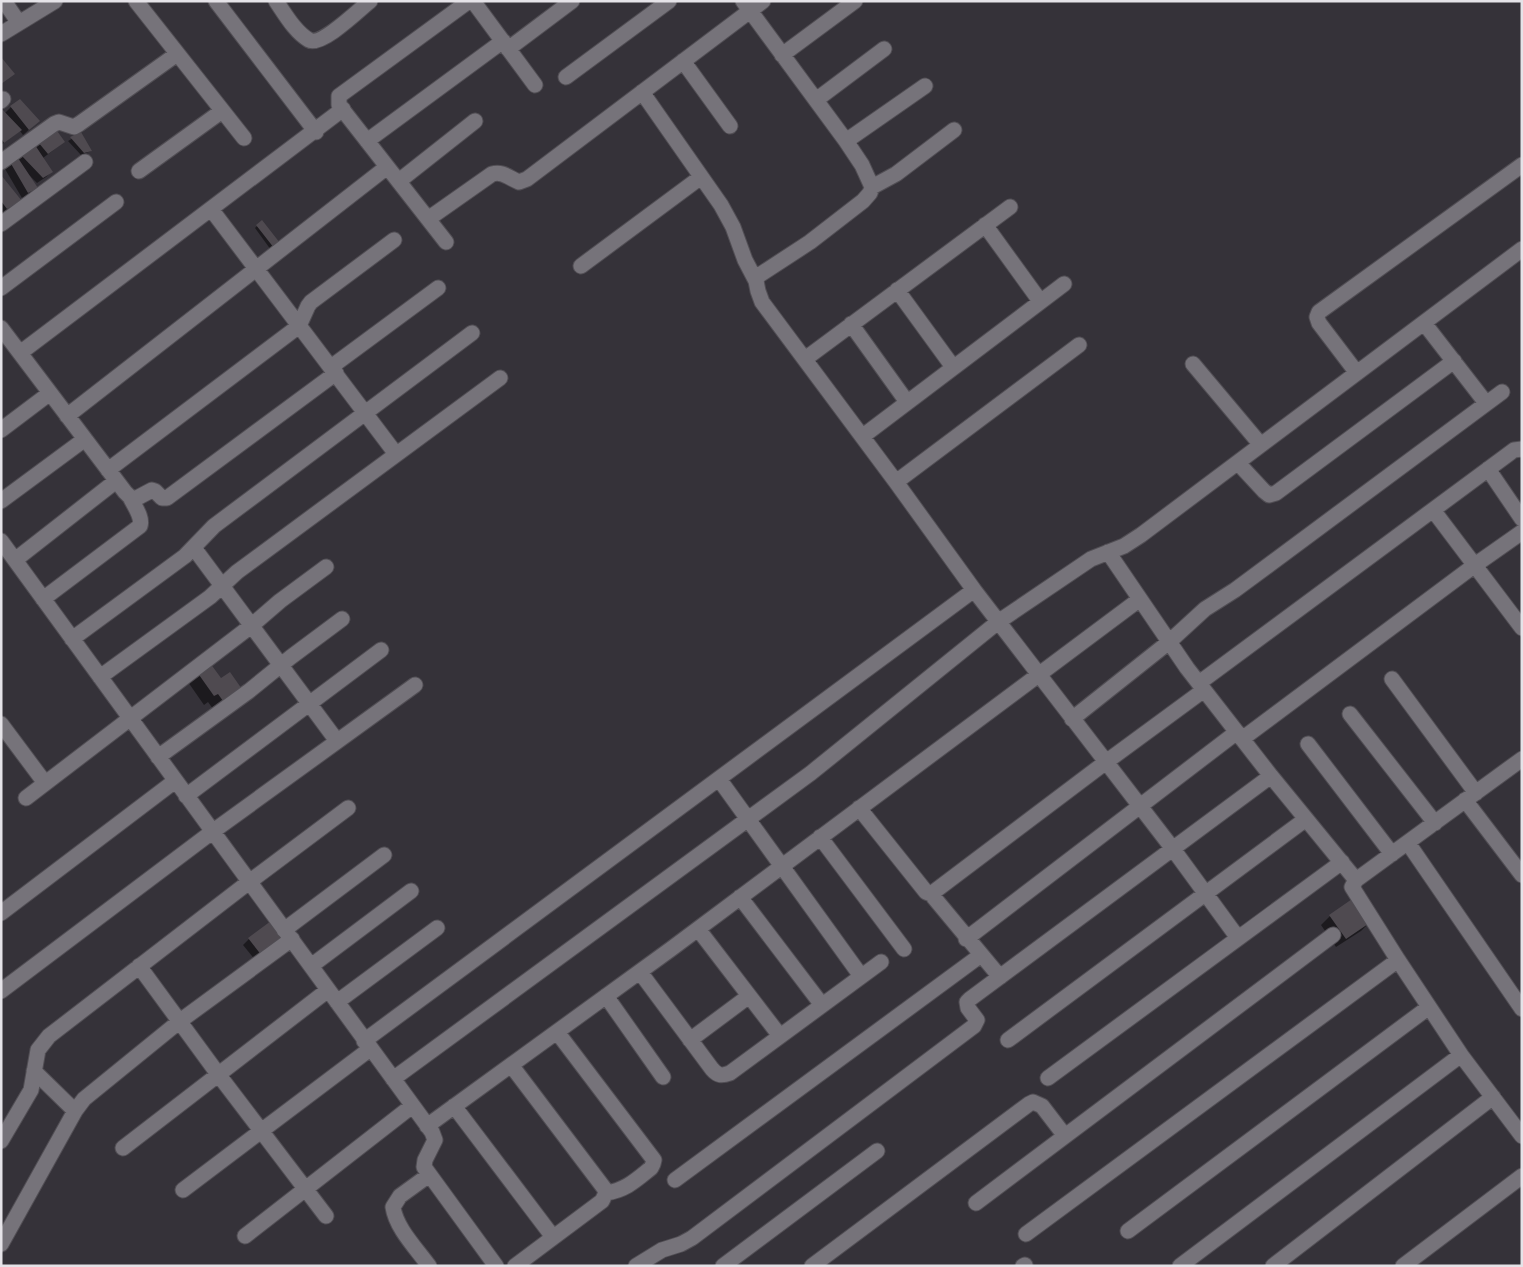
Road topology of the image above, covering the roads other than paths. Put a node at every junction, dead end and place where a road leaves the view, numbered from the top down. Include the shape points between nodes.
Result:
1 (4, 1) edge
2 (55, 1) edge
3 (136, 1) edge
4 (216, 1) edge
5 (276, 1) edge
6 (370, 1) edge
7 (469, 1) edge
8 (473, 1) edge
9 (572, 1) edge
10 (669, 1) edge
11 (763, 1) edge
12 (856, 1) edge
13 (747, 6) edge
14 (19, 23) junction
15 (1, 34) edge
16 (506, 45) junction
17 (884, 49) dead end
18 (177, 54) junction
19 (782, 55) junction
20 (683, 61) junction
21 (566, 77) dead end
22 (535, 84) dead end
23 (925, 86) dead end
24 (642, 92) junction
25 (816, 100) junction
26 (343, 110) junction
27 (222, 111) junction
28 (475, 121) dead end
29 (730, 126) dead end
30 (954, 130) dead end
31 (316, 132) junction
32 (244, 138) dead end
33 (367, 141) junction
34 (846, 141) junction
35 (1, 162) edge
36 (85, 162) dead end
37 (1522, 165) edge
38 (387, 167) junction
39 (139, 171) dead end
40 (701, 177) junction
41 (399, 181) junction
42 (872, 187) junction
43 (116, 202) dead end
44 (1010, 207) dead end
45 (211, 209) junction
46 (428, 219) junction
47 (1, 224) edge
48 (985, 225) junction
49 (394, 240) dead end
50 (446, 242) dead end
51 (1522, 249) edge
52 (581, 266) dead end
53 (256, 269) junction
54 (756, 280) junction
55 (1064, 284) dead end
56 (1, 288) edge
57 (438, 288) dead end
58 (897, 290) junction
59 (1040, 301) junction
60 (1424, 323) junction
61 (851, 324) junction
62 (300, 326) junction
63 (1, 328) edge
64 (472, 334) dead end
65 (1079, 345) dead end
66 (20, 353) junction
67 (805, 359) junction
68 (1454, 361) junction
69 (1193, 364) dead end
70 (954, 368) junction
71 (333, 370) junction
72 (1357, 373) junction
73 (500, 378) dead end
74 (1502, 392) dead end
75 (50, 393) junction
76 (908, 402) junction
77 (1486, 403) junction
78 (366, 413) junction
79 (67, 416) junction
80 (1, 430) edge
81 (862, 436) junction
82 (85, 439) junction
83 (1261, 445) junction
84 (1522, 449) edge
85 (396, 454) junction
86 (1238, 463) junction
87 (1488, 469) junction
88 (112, 475) junction
89 (896, 482) junction
90 (130, 497) junction
91 (1, 501) edge
92 (1433, 510) junction
93 (1522, 519) edge
94 (1522, 532) edge
95 (1, 542) edge
96 (194, 548) junction
97 (1108, 552) junction
98 (15, 560) junction
99 (1475, 564) junction
100 (326, 568) dead end
101 (222, 585) junction
102 (974, 590) junction
103 (43, 599) junction
104 (1140, 599) junction
105 (342, 618) dead end
106 (998, 622) junction
107 (251, 626) junction
108 (1522, 628) edge
109 (72, 639) junction
110 (1169, 642) junction
111 (382, 650) dead end
112 (280, 665) junction
113 (1038, 674) junction
114 (100, 677) junction
115 (1392, 679) dead end
116 (415, 685) dead end
117 (1201, 687) junction
118 (309, 704) junction
119 (1350, 714) dead end
120 (130, 719) junction
121 (1072, 719) junction
122 (1, 724) edge
123 (1239, 736) junction
124 (337, 742) junction
125 (1308, 744) dead end
126 (158, 757) junction
127 (1522, 760) edge
128 (1106, 762) junction
129 (1271, 776) junction
130 (719, 779) junction
131 (175, 781) junction
132 (45, 783) junction
133 (186, 796) junction
134 (1471, 797) junction
135 (26, 798) dead end
136 (1140, 806) junction
137 (348, 808) dead end
138 (859, 808) junction
139 (1306, 819) junction
140 (748, 820) junction
141 (1435, 823) junction
142 (212, 832) junction
143 (820, 837) junction
144 (1408, 843) junction
145 (1173, 848) junction
146 (1392, 854) junction
147 (384, 855) dead end
148 (1342, 862) junction
149 (782, 866) junction
150 (1522, 875) edge
151 (1356, 880) junction
152 (249, 882) junction
153 (411, 891) dead end
154 (931, 894) junction
155 (1206, 894) junction
156 (740, 897) junction
157 (1, 913) edge
158 (437, 928) dead end
159 (698, 929) junction
160 (288, 934) junction
161 (1333, 935) dead end
162 (966, 938) junction
163 (1238, 938) junction
164 (904, 949) dead end
165 (981, 955) junction
166 (1398, 960) junction
167 (881, 962) dead end
168 (140, 966) junction
169 (311, 966) junction
170 (640, 972) junction
171 (861, 976) junction
172 (1000, 977) junction
173 (1, 991) edge
174 (332, 996) junction
175 (606, 996) junction
176 (750, 996) junction
177 (822, 1005) junction
178 (1430, 1007) junction
179 (1522, 1009) edge
180 (180, 1022) junction
181 (556, 1032) junction
182 (780, 1036) junction
183 (690, 1040) junction
184 (1008, 1040) dead end
185 (367, 1045) junction
186 (1461, 1055) junction
187 (511, 1065) junction
188 (34, 1071) junction
189 (218, 1074) junction
190 (663, 1076) dead end
191 (1048, 1078) dead end
192 (392, 1079) junction
193 (1493, 1097) junction
194 (412, 1106) junction
195 (454, 1106) junction
196 (75, 1111) junction
197 (427, 1126) junction
198 (262, 1131) junction
199 (1065, 1136) junction
200 (1522, 1136) edge
201 (1, 1141) edge
202 (123, 1148) dead end
203 (877, 1151) dead end
204 (429, 1175) junction
205 (1522, 1176) edge
206 (675, 1180) dead end
207 (305, 1188) junction
208 (183, 1190) dead end
209 (606, 1193) junction
210 (976, 1203) dead end
211 (326, 1216) dead end
212 (1128, 1232) dead end
213 (1026, 1234) dead end
214 (244, 1236) dead end
215 (553, 1237) junction
216 (1, 1244) edge
217 (429, 1266) edge
218 (496, 1266) edge
219 (514, 1266) edge
220 (636, 1266) edge
221 (723, 1266) edge
222 (812, 1266) edge
223 (1180, 1266) edge
224 (1273, 1266) edge
225 (1404, 1266) edge

1 - 14 street
2 - 14 street
3 - 18 street
4 - 31 street
5 - 6 street via 300,32 314,42 332,32
7 - 26 street via 339,96
8 - 16 street
9 - 16 street
10 - 21 street
11 - 13 street
12 - 19 street
13 - 19 street
13 - 20 street
14 - 15 street
16 - 22 street
16 - 33 street
17 - 25 street
18 - 27 street
18 - 35 street via 79,124 71,127 59,122 54,124
19 - 25 street
20 - 24 street
20 - 29 street
23 - 34 street
24 - 40 street
24 - 46 street via 527,179 519,182 498,172 492,174
25 - 34 street
26 - 31 street
26 - 33 street
27 - 32 street
27 - 39 street
28 - 41 street
30 - 42 street via 896,174
31 - 45 street
33 - 38 street
34 - 42 street
36 - 47 street
37 - 72 street via 1319,312 1319,323
38 - 41 street
38 - 53 street
40 - 52 street
40 - 54 street via 733,227
41 - 46 street
42 - 54 street via 863,202
43 - 56 street
44 - 48 street
45 - 53 street
45 - 66 street
46 - 50 street
48 - 58 street
48 - 59 street
49 - 62 street via 311,302
51 - 60 street
53 - 62 street
53 - 79 street
54 - 67 street via 762,302
55 - 59 street
57 - 71 street
58 - 61 street
58 - 70 street
59 - 70 street
60 - 68 street
60 - 72 street
61 - 67 street
61 - 76 street
62 - 71 street
62 - 88 street
63 - 66 street
64 - 78 street
65 - 89 street
66 - 75 street
67 - 81 street
68 - 77 street
68 - 86 street via 1276,493 1269,495
69 - 83 street
70 - 76 street
71 - 78 street
71 - 90 street via 167,498 152,490 135,499
72 - 83 street
73 - 85 street
74 - 77 street
75 - 79 street
75 - 80 street
76 - 81 street
77 - 110 street via 1235,590 1214,602
78 - 85 street
78 - 96 street via 206,532
79 - 82 street
81 - 89 street
82 - 88 street
82 - 91 street
83 - 86 street
84 - 87 street via 1514,450
85 - 101 street
86 - 97 street via 1141,535
87 - 92 street
87 - 93 street
88 - 90 street
88 - 98 street
89 - 102 street
90 - 103 street via 142,522 140,526
92 - 99 street
92 - 117 street
94 - 99 street
95 - 98 street
96 - 101 street
96 - 109 street
97 - 104 street
97 - 106 street via 1091,559
98 - 103 street
99 - 108 street
99 - 123 street
100 - 107 street
101 - 107 street
101 - 114 street
102 - 106 street
102 - 130 street
103 - 109 street
104 - 110 street
104 - 113 street
105 - 112 street
106 - 113 street
106 - 140 street via 812,773
107 - 112 street
107 - 120 street
109 - 114 street
110 - 117 street
110 - 121 street
111 - 118 street
112 - 118 street
112 - 126 street via 230,706
113 - 121 street
113 - 138 street
114 - 120 street
115 - 134 street
116 - 124 street
117 - 123 street
117 - 128 street
118 - 124 street
118 - 133 street
119 - 141 street
120 - 126 street
120 - 132 street
121 - 128 street
122 - 132 street
123 - 129 street
123 - 136 street
124 - 142 street
125 - 146 street
126 - 131 street
127 - 134 street
128 - 136 street
128 - 154 street
129 - 139 street
129 - 145 street
130 - 140 street
130 - 185 street
131 - 133 street
131 - 157 street
132 - 135 street
133 - 142 street
134 - 141 street
134 - 150 street
136 - 145 street
136 - 162 street
137 - 152 street
138 - 143 street
138 - 154 street via 926,892
139 - 148 street
139 - 155 street
140 - 149 street
140 - 192 street
141 - 144 street
142 - 152 street
142 - 173 street
143 - 149 street
143 - 164 street
144 - 146 street
144 - 179 street
145 - 155 street
145 - 172 street
146 - 151 street
147 - 160 street
148 - 151 street
148 - 163 street
149 - 156 street
149 - 171 street
151 - 166 street via 1353,889
152 - 160 street
152 - 168 street
153 - 169 street
154 - 162 street
155 - 163 street
155 - 184 street
156 - 159 street
156 - 177 street
158 - 174 street
159 - 170 street
159 - 176 street
160 - 169 street
160 - 180 street
161 - 199 street
162 - 165 street
163 - 191 street
165 - 172 street
165 - 206 street
166 - 178 street
166 - 213 street
167 - 171 street
168 - 180 street
168 - 188 street via 49,1036 38,1050
169 - 174 street
170 - 175 street
170 - 183 street
171 - 177 street
172 - 220 street via 968,1002 968,1008 977,1020 974,1026 692,1238 662,1250
174 - 185 street
174 - 189 street
175 - 181 street
175 - 190 street
176 - 182 street
176 - 183 street
177 - 182 street
178 - 186 street
178 - 212 street
180 - 189 street
180 - 196 street via 84,1099
181 - 187 street
181 - 209 street via 654,1160 651,1168 627,1187
182 - 183 street via 724,1076 712,1069
185 - 192 street
185 - 198 street
186 - 193 street
186 - 223 street
187 - 195 street
187 - 209 street
188 - 196 street
188 - 201 street via 31,1090
189 - 198 street
189 - 202 street
192 - 194 street
193 - 200 street
193 - 224 street
194 - 197 street
194 - 207 street
195 - 197 street
195 - 215 street
196 - 216 street
197 - 204 street via 435,1140 425,1160 424,1166
198 - 207 street
198 - 208 street
199 - 210 street
199 - 222 street via 1042,1106 1033,1102 1029,1104
203 - 221 street
204 - 217 street via 400,1196 393,1206 394,1215
204 - 218 street
205 - 225 street
207 - 211 street
207 - 214 street
209 - 215 street via 602,1201
215 - 219 street

